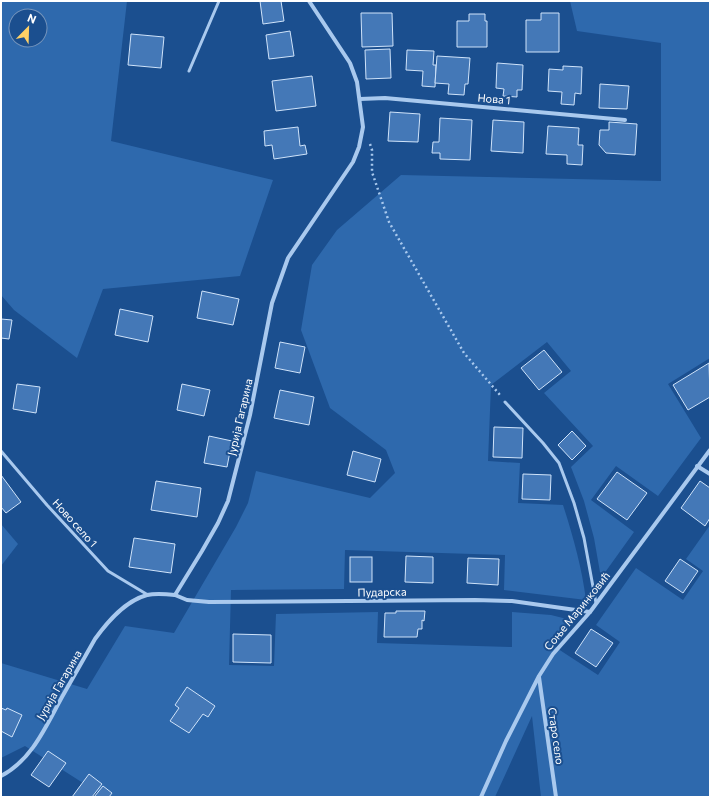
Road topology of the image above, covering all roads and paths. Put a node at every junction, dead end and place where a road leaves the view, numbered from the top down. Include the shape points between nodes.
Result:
1 (220, 1) edge
2 (309, 1) edge
3 (189, 71) dead end
4 (360, 99) junction
5 (625, 120) dead end
6 (363, 127) junction
7 (505, 402) joint
8 (710, 450) edge
9 (1, 451) edge
10 (697, 466) junction
11 (710, 474) edge
12 (148, 595) junction
13 (175, 595) junction
14 (596, 603) junction
15 (590, 612) junction
16 (539, 676) junction
17 (1, 776) edge
18 (481, 797) edge
19 (556, 797) edge

1 - 3 lane
2 - 4 street, Јурија Гагарина via 350,63
4 - 5 street, Нова 1 via 385,98
4 - 6 street, Јурија Гагарина
6 - 7 path via 372,150 372,172 389,222 464,353
6 - 13 street, Јурија Гагарина via 353,162 288,258 272,303 250,415 228,501 218,523
7 - 14 lane via 559,463 584,538
8 - 10 street, Соње Маринковић
9 - 12 lane, Ново село 1 via 108,572
10 - 11 street
10 - 14 street, Соње Маринковић
12 - 13 street, Јурија Гагарина
12 - 17 street, Јурија Гагарина via 138,598 106,624 36,744 22,762
13 - 15 street, Пударска via 187,600 209,602 512,601
14 - 15 street, Соње Маринковић
15 - 16 street, Соње Маринковић via 553,654
16 - 18 street, Соње Маринковић via 506,740
16 - 19 street, Старо село

